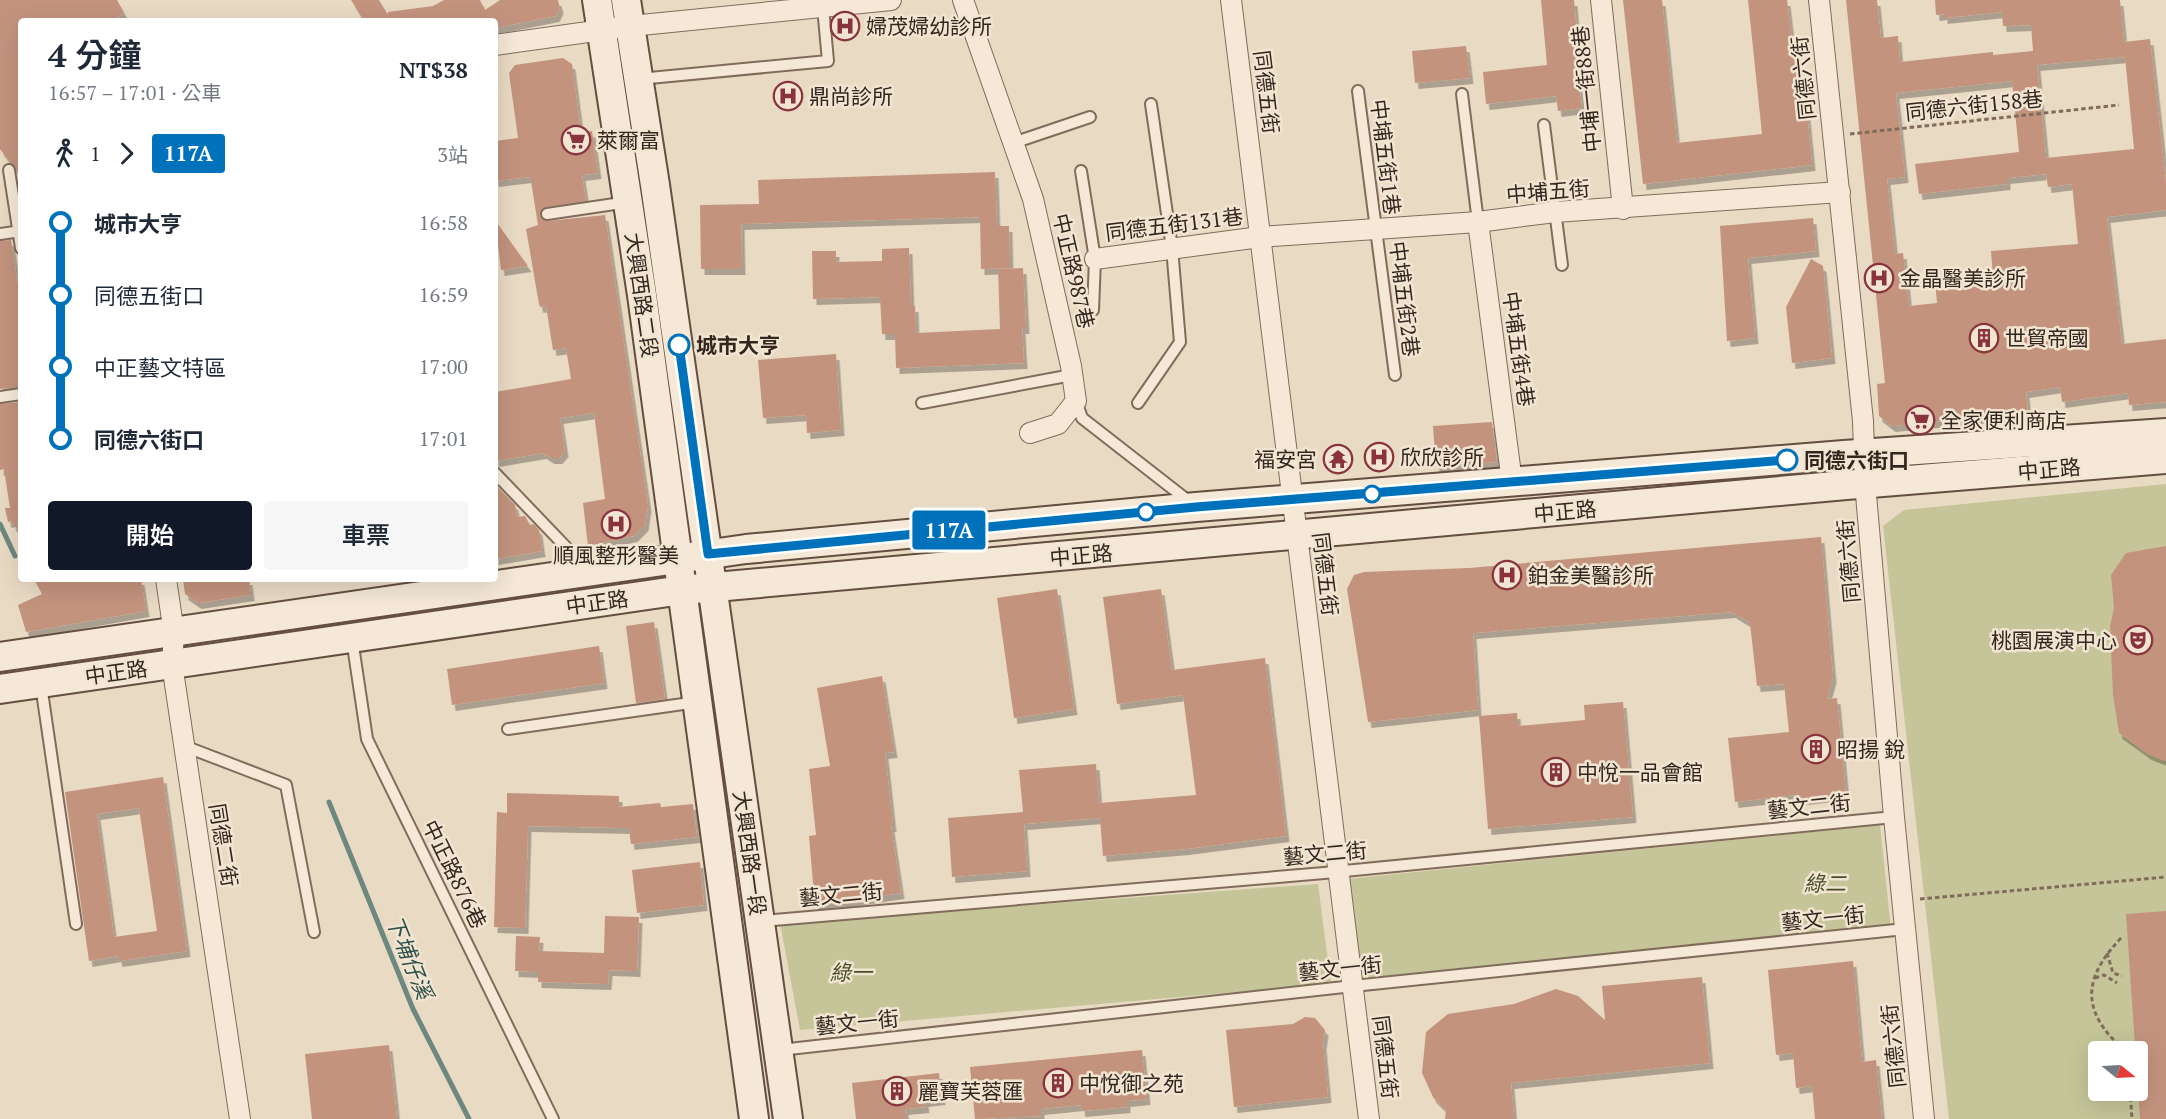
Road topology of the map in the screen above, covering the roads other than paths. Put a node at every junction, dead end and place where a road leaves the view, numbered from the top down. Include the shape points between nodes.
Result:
1 (597, 0) edge
2 (891, 0) edge
3 (963, 0) edge
4 (1231, 0) edge
5 (1601, 0) edge
6 (1819, 0) edge
7 (823, 7) junction
8 (628, 13) edge
9 (603, 30) junction
10 (498, 45) edge
11 (639, 79) junction
12 (1358, 91) dead end
13 (1462, 94) dead end
14 (1151, 104) dead end
15 (1090, 117) dead end
16 (1544, 124) dead end
17 (1013, 143) junction
18 (9, 170) dead end
19 (1081, 171) dead end
20 (1840, 192) junction
21 (628, 202) junction
22 (1623, 209) junction
23 (1555, 212) junction
24 (547, 214) dead end
25 (18, 220) edge
26 (1478, 222) junction
27 (1376, 228) junction
28 (18, 231) edge
29 (0, 234) edge
30 (1260, 237) junction
31 (1172, 248) junction
32 (1095, 258) junction
33 (1562, 265) dead end
34 (1093, 310) dead end
35 (1072, 375) junction
36 (1395, 375) dead end
37 (18, 394) edge
38 (0, 396) edge
39 (1076, 401) junction
40 (922, 403) dead end
41 (1138, 403) dead end
42 (1030, 433) dead end
43 (2166, 433) edge
44 (1866, 454) junction
45 (2166, 459) edge
46 (498, 476) edge
47 (1512, 482) junction
48 (1865, 483) junction
49 (1293, 501) junction
50 (1196, 507) junction
51 (1297, 535) junction
52 (708, 554) junction
53 (678, 558) junction
54 (590, 571) junction
55 (166, 582) edge
56 (713, 587) junction
57 (682, 590) junction
58 (174, 633) junction
59 (352, 637) junction
60 (0, 657) edge
61 (172, 664) junction
62 (40, 682) junction
63 (0, 689) edge
64 (698, 702) junction
65 (508, 729) dead end
66 (184, 746) junction
67 (1894, 817) junction
68 (1339, 872) junction
69 (760, 921) junction
70 (76, 924) dead end
71 (1905, 929) junction
72 (314, 932) dead end
73 (1353, 986) junction
74 (779, 1050) junction
75 (240, 1119) edge
76 (553, 1119) edge
77 (754, 1119) edge
78 (788, 1119) edge
79 (1369, 1119) edge
80 (1924, 1119) edge

1 - 9 street, 大興西路二段
2 - 7 street
3 - 17 street, 中正路987巷
4 - 30 street, 同德五街
5 - 22 street, 中埔一街88巷
6 - 20 street, 同德六街
7 - 8 street
7 - 11 lane via 828,61
8 - 9 street
8 - 11 street, 大興西路二段
9 - 10 street
9 - 21 street, 大興西路二段
11 - 52 street, 大興西路二段
12 - 27 lane, 中埔五街1巷
13 - 26 lane
14 - 31 lane
15 - 17 lane
16 - 23 lane
17 - 35 street, 中正路987巷 via 1033,199
18 - 25 lane
19 - 32 lane
20 - 22 street, 中埔五街
20 - 44 street, 同德六街
21 - 24 lane
21 - 53 street, 大興西路二段
22 - 23 street, 中埔五街
23 - 26 street, 中埔五街
23 - 33 lane
26 - 27 street, 中埔五街
26 - 47 street, 中埔五街4巷
27 - 30 street, 中埔五街
27 - 36 lane, 中埔五街2巷
28 - 29 lane
30 - 31 street, 同德五街131巷
30 - 49 street, 同德五街
31 - 32 street, 同德五街131巷
31 - 41 lane via 1180,342
32 - 34 lane
35 - 39 street, 中正路987巷
35 - 40 lane
37 - 38 lane
39 - 42 street via 1058,424
39 - 50 lane, 中正路987巷 via 1082,418
43 - 44 street, 中正路
44 - 47 street, 中正路
44 - 48 street, 同德六街
45 - 48 street, 中正路
46 - 54 lane
47 - 49 street, 中正路
48 - 51 street, 中正路
48 - 67 street, 同德六街
49 - 50 street, 中正路
49 - 51 street, 同德五街
50 - 52 street, 中正路
51 - 56 street, 中正路
51 - 68 street, 同德五街
52 - 53 street, 中正路
52 - 56 street, 大興西路二段
53 - 54 street, 中正路
53 - 57 street, 大興西路二段
54 - 58 street, 中正路
55 - 58 street, 同德二街
56 - 57 street, 中正路
56 - 69 street, 大興西路一段
57 - 59 street, 中正路
57 - 64 street, 大興西路一段
58 - 60 street, 中正路
58 - 61 street, 同德二街
59 - 61 street, 中正路
59 - 76 lane, 中正路876巷 via 367,739
61 - 62 street, 中正路
61 - 66 street, 同德二街
62 - 63 street, 中正路
62 - 70 lane
64 - 65 lane
64 - 77 street, 大興西路一段
66 - 72 lane via 286,785
66 - 75 street, 同德二街
67 - 68 lane, 藝文二街
67 - 71 street, 同德六街
68 - 69 lane, 藝文二街
68 - 73 street, 同德五街
69 - 74 street, 大興西路一段
71 - 73 lane, 藝文一街
71 - 80 street, 同德六街
73 - 74 lane, 藝文一街
73 - 79 street, 同德五街
74 - 78 street, 大興西路一段

